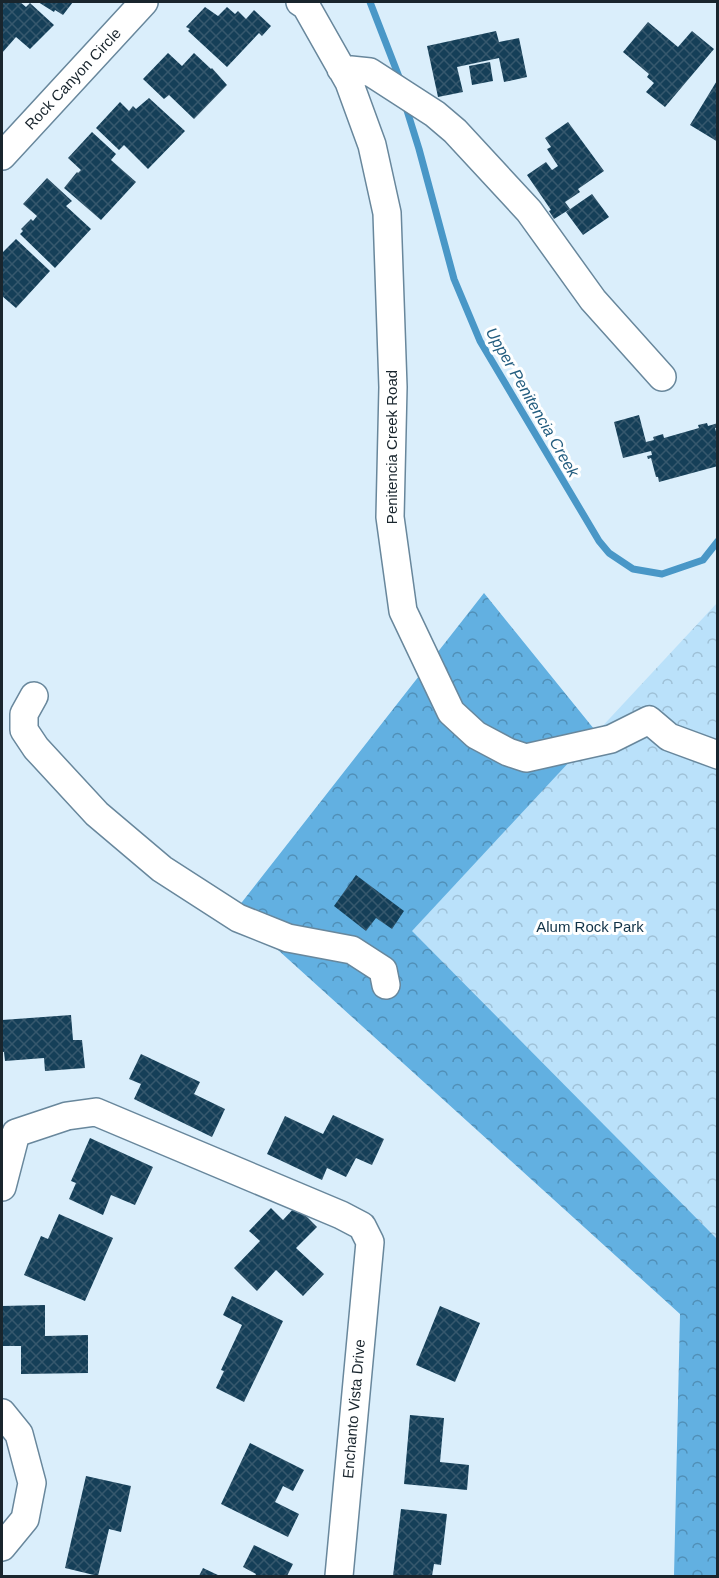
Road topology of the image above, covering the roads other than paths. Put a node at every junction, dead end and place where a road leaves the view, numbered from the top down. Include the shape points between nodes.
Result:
1 (144, 2) edge
2 (311, 3) edge
3 (341, 69) junction
4 (2, 156) edge
5 (663, 377) dead end
6 (34, 696) dead end
7 (717, 755) edge
8 (386, 985) dead end
9 (2, 1187) edge
10 (2, 1413) edge
11 (2, 1547) edge
12 (339, 1576) edge

1 - 4 street, Rock Canyon Circle
2 - 3 street, Penitencia Creek Road
3 - 5 street via 370,72 455,131 529,211 593,300
3 - 7 street, Penitencia Creek Road via 372,145 387,213 393,387 390,518 403,611 451,711 476,735 526,758 610,739 649,720 669,737
6 - 8 street via 24,714 24,730 36,748 97,814 162,869 238,918 288,938 352,950 383,970
9 - 12 street, Enchanto Vista Drive via 16,1133 68,1116 96,1112 362,1226 370,1242
10 - 11 street via 19,1434 32,1484 25,1519

